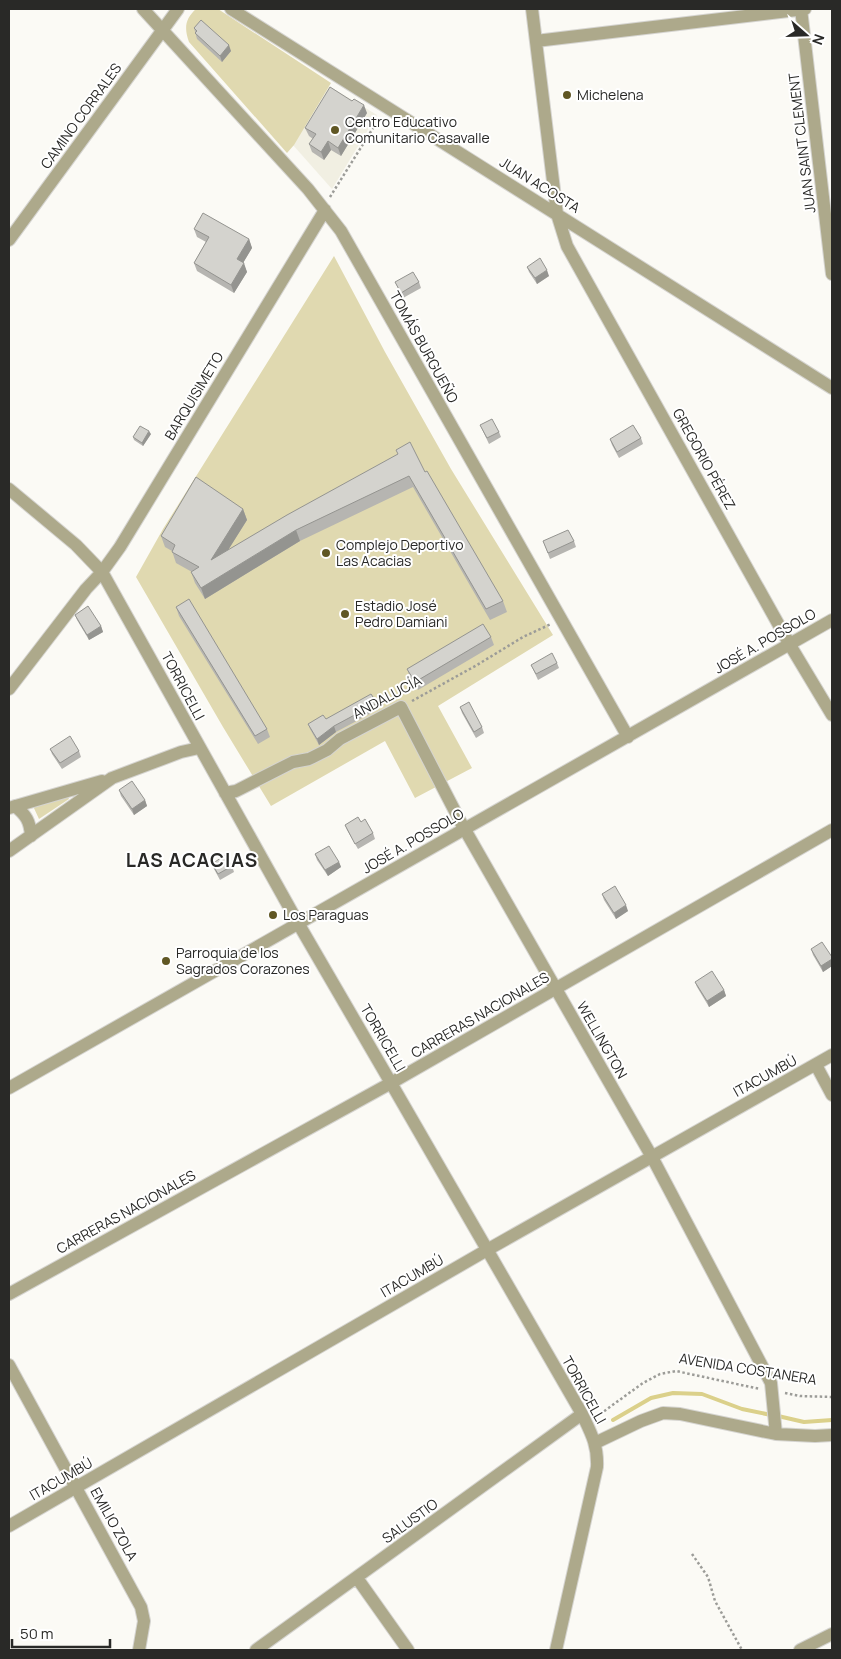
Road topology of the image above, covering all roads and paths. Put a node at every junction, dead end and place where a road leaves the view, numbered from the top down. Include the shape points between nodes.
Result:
1 (143, 9) edge
2 (178, 9) edge
3 (231, 9) edge
4 (532, 9) edge
5 (801, 9) edge
6 (805, 9) edge
7 (162, 31) junction
8 (536, 42) junction
9 (385, 106) junction
10 (325, 210) junction
11 (557, 214) junction
12 (9, 240) edge
13 (832, 274) edge
14 (832, 388) edge
15 (9, 489) edge
16 (102, 572) junction
17 (560, 619) junction
18 (832, 620) edge
19 (790, 645) junction
20 (9, 689) edge
21 (402, 707) junction
22 (832, 716) edge
23 (628, 737) junction
24 (199, 748) junction
25 (112, 778) junction
26 (225, 793) junction
27 (12, 807) edge
28 (464, 829) junction
29 (832, 830) edge
30 (31, 836) junction
31 (9, 851) edge
32 (298, 923) junction
33 (556, 988) junction
34 (832, 1055) edge
35 (816, 1065) junction
36 (392, 1083) junction
37 (9, 1088) edge
38 (832, 1094) edge
39 (652, 1157) junction
40 (487, 1250) junction
41 (9, 1294) edge
42 (9, 1365) edge
43 (772, 1392) junction
44 (832, 1397) edge
45 (582, 1414) junction
46 (776, 1429) junction
47 (832, 1435) edge
48 (595, 1442) junction
49 (76, 1487) junction
50 (9, 1526) edge
51 (692, 1554) dead end
52 (356, 1578) junction
53 (832, 1634) edge
54 (139, 1650) edge
55 (256, 1650) edge
56 (408, 1650) edge
57 (556, 1650) edge
58 (742, 1650) edge
59 (800, 1650) edge

1 - 7 street, TOMÁS BURGUEÑO
2 - 7 street, CAMINO CORRALES
3 - 9 street, JUAN ACOSTA
4 - 8 street, GREGORIO PÉREZ
5 - 6 street
5 - 8 street
5 - 13 street, JUAN SAINT CLEMENT
7 - 10 street, TOMÁS BURGUEÑO
7 - 12 street, CAMINO CORRALES
8 - 11 street, GREGORIO PÉREZ
9 - 10 path
9 - 11 street, JUAN ACOSTA
10 - 16 street, BARQUISIMETO
10 - 17 street, TOMÁS BURGUEÑO via 342,232
11 - 14 street, JUAN ACOSTA
11 - 19 street, GREGORIO PÉREZ via 567,246
15 - 16 street, TORRICELLI via 76,544
16 - 20 street, BARQUISIMETO
16 - 24 street, TORRICELLI
17 - 21 path, ANDALUCÍA
17 - 23 street, TOMÁS BURGUEÑO
18 - 19 street, JOSÉ A. POSSOLO
19 - 22 street, GREGORIO PÉREZ
19 - 23 street, JOSÉ A. POSSOLO
21 - 26 street, ANDALUCÍA via 309,759 293,762 236,791
21 - 28 street, WELLINGTON
23 - 28 street, JOSÉ A. POSSOLO
24 - 25 street
24 - 26 street, TORRICELLI
25 - 27 street
25 - 30 street
26 - 32 street, TORRICELLI
27 - 30 street via 29,820
28 - 32 street, JOSÉ A. POSSOLO
28 - 33 street, WELLINGTON
29 - 33 street, CARRERAS NACIONALES
30 - 31 street
32 - 36 street, TORRICELLI
32 - 37 street, JOSÉ A. POSSOLO
33 - 36 street, CARRERAS NACIONALES
33 - 39 street, WELLINGTON
34 - 35 street, ITACUMBÚ
35 - 38 street
35 - 39 street, ITACUMBÚ
36 - 40 street, TORRICELLI
36 - 41 street, CARRERAS NACIONALES
39 - 40 street, ITACUMBÚ
39 - 43 street, WELLINGTON via 771,1383
40 - 45 street, TORRICELLI
40 - 49 street, ITACUMBÚ
42 - 49 street, EMILIO ZOLA
43 - 44 path, AVENIDA COSTANERA
43 - 45 path, AVENIDA COSTANERA via 676,1371 660,1374 643,1383 597,1416
43 - 46 street, WELLINGTON
45 - 48 street, TORRICELLI
45 - 52 street, SALUSTIO
46 - 47 street via 815,1436
46 - 48 street via 662,1413
48 - 57 street, TORRICELLI via 597,1467
49 - 50 street, ITACUMBÚ
49 - 54 street, EMILIO ZOLA via 142,1607 144,1621
51 - 58 path via 708,1577 715,1601
52 - 55 street, SALUSTIO
52 - 56 street
53 - 59 street

